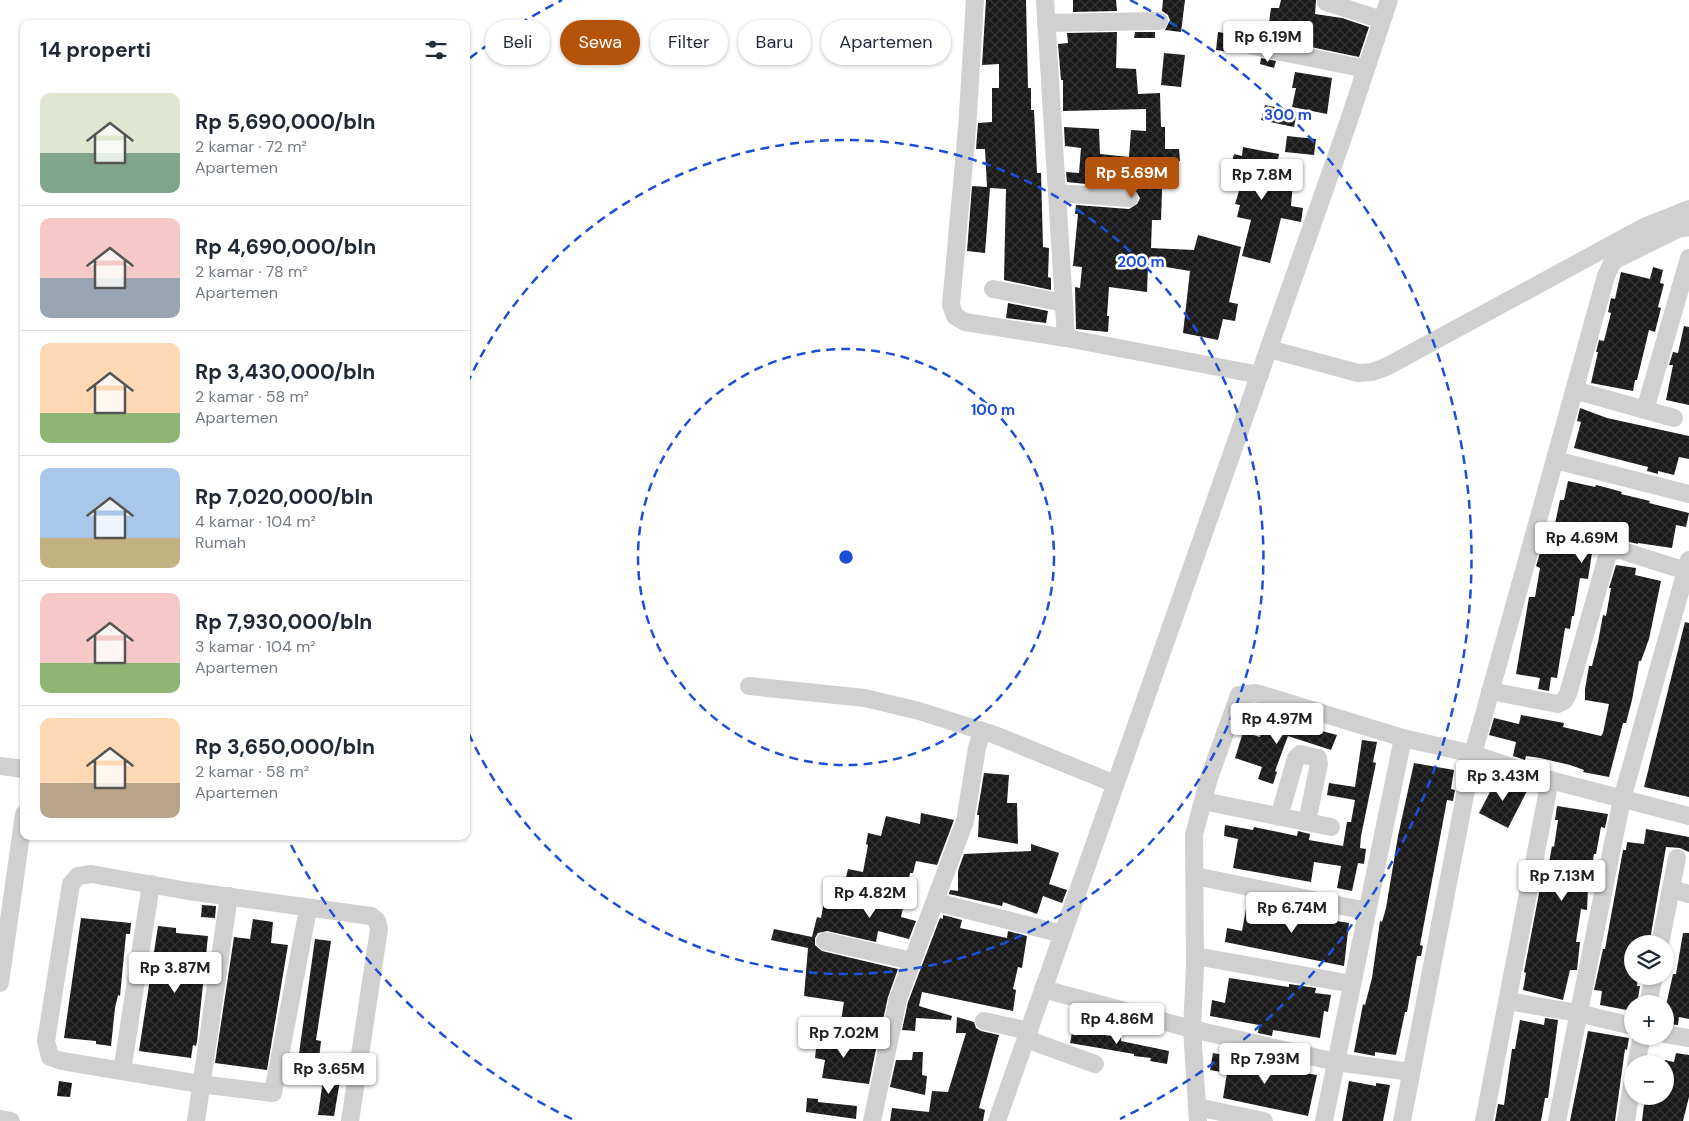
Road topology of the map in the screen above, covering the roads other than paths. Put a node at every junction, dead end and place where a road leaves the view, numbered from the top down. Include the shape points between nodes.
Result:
1 (976, 0) edge
2 (1045, 0) edge
3 (1389, 0) edge
4 (1326, 2) dead end
5 (1382, 20) junction
6 (1159, 21) dead end
7 (1046, 23) junction
8 (1253, 46) dead end
9 (1366, 69) junction
10 (1057, 193) junction
11 (1129, 198) dead end
12 (1689, 209) edge
13 (1689, 227) edge
14 (1689, 258) edge
15 (993, 289) dead end
16 (1064, 302) junction
17 (1066, 338) junction
18 (1269, 348) junction
19 (1260, 375) junction
20 (1574, 390) junction
21 (1645, 410) junction
22 (1674, 418) dead end
23 (1555, 460) junction
24 (1689, 494) edge
25 (1688, 567) edge
26 (749, 686) dead end
27 (1490, 691) junction
28 (982, 731) junction
29 (1403, 738) junction
30 (1473, 754) junction
31 (0, 766) edge
32 (20, 768) edge
33 (1550, 780) junction
34 (1109, 781) junction
35 (1622, 799) junction
36 (1203, 801) junction
37 (1689, 816) edge
38 (1279, 817) junction
39 (1307, 822) junction
40 (1331, 827) dead end
41 (20, 840) edge
42 (1677, 858) dead end
43 (1195, 876) junction
44 (151, 884) junction
45 (1671, 889) junction
46 (1689, 894) edge
47 (228, 896) junction
48 (936, 902) junction
49 (308, 909) junction
50 (1367, 911) junction
51 (1062, 934) junction
52 (1662, 935) edge
53 (825, 941) dead end
54 (1195, 956) junction
55 (912, 961) junction
56 (0, 983) edge
57 (1352, 984) junction
58 (1043, 989) junction
59 (1507, 1001) junction
60 (1578, 1013) junction
61 (984, 1021) dead end
62 (1624, 1024) edge
63 (1192, 1030) junction
64 (1027, 1035) junction
65 (1674, 1036) edge
66 (1689, 1038) edge
67 (1336, 1062) junction
68 (1095, 1064) dead end
69 (122, 1071) junction
70 (1411, 1072) junction
71 (200, 1084) junction
72 (1629, 1105) edge
73 (1197, 1114) edge
74 (0, 1119) edge
75 (11, 1121) edge
76 (196, 1121) edge
77 (350, 1121) edge
78 (872, 1121) edge
79 (997, 1121) edge
80 (1264, 1121) edge
81 (1324, 1121) edge
82 (1402, 1121) edge
83 (1484, 1121) edge
84 (1557, 1121) edge
85 (1626, 1121) edge

1 - 17 street via 951,306 955,316 965,322
2 - 7 street
3 - 5 street
4 - 5 street
5 - 9 street
6 - 7 street
7 - 10 street
8 - 9 street
9 - 18 street
10 - 11 street
10 - 16 street
12 - 18 street via 1646,226 1372,372 1358,373
13 - 20 street via 1678,229 1612,263
14 - 21 street
15 - 16 street
16 - 17 street
17 - 19 street
18 - 19 street
19 - 34 street
20 - 21 street
20 - 23 street
21 - 22 street
23 - 24 street
23 - 27 street
25 - 27 street via 1620,550 1612,551 1607,558 1564,701 1558,704
25 - 35 street
26 - 28 street via 865,698
27 - 30 street
28 - 34 street
28 - 48 street via 965,821
29 - 30 street
29 - 36 street via 1256,692 1243,693 1237,700
29 - 50 street
30 - 33 street
30 - 70 street
31 - 32 street
33 - 35 street
33 - 59 street
34 - 51 street
35 - 37 street
35 - 60 street
36 - 38 street
36 - 43 street via 1194,835
38 - 39 street
38 - 39 street via 1296,758 1306,754 1318,758 1319,764
39 - 40 street
41 - 56 street
42 - 45 street
43 - 50 street
43 - 54 street
44 - 47 street
44 - 69 street
44 - 69 street via 91,874 78,876 71,884 46,1041 50,1057
45 - 46 street
45 - 52 street
47 - 49 street
47 - 71 street
48 - 51 street
48 - 55 street
49 - 71 street via 273,1093
49 - 77 street via 370,916 377,921 379,929
50 - 57 street
51 - 58 street
53 - 55 street
54 - 57 street
54 - 63 street
55 - 78 street via 898,999
57 - 67 street
58 - 63 street
58 - 64 street
59 - 60 street
59 - 83 street
60 - 62 street
60 - 84 street
61 - 64 street
63 - 67 street
63 - 73 street
64 - 68 street
64 - 79 street
65 - 66 street
67 - 70 street
67 - 81 street
69 - 71 street
70 - 82 street
71 - 76 street
72 - 85 street
73 - 80 street
74 - 75 street

